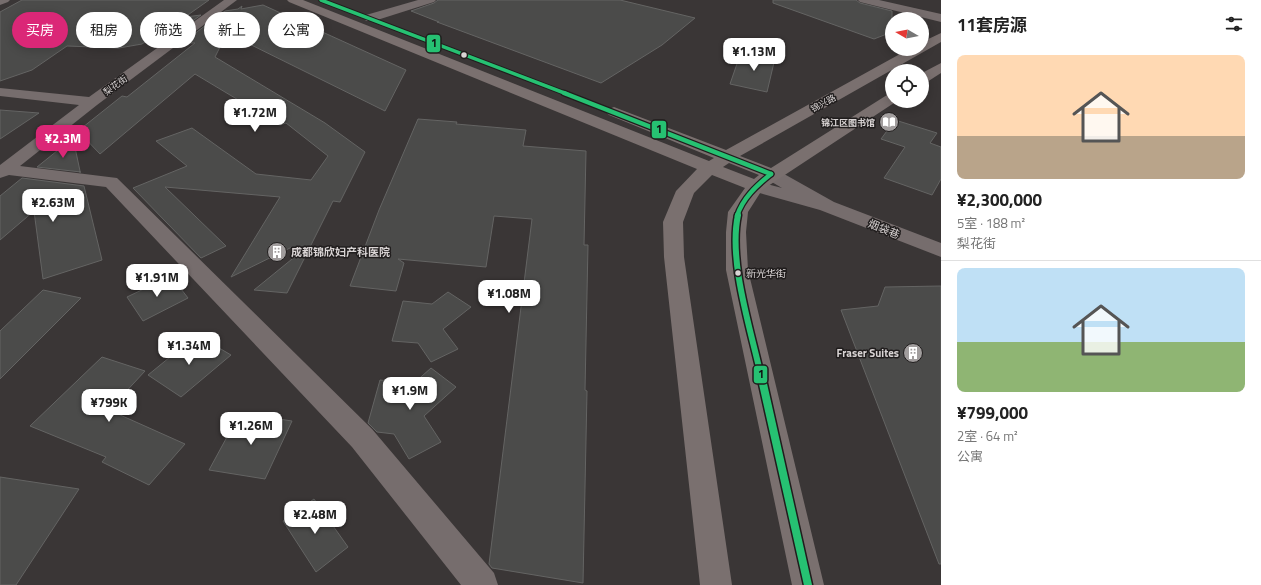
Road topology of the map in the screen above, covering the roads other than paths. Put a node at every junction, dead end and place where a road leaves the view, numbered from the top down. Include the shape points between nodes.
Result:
1 (4, 0) edge
2 (231, 0) edge
3 (293, 0) edge
4 (321, 0) edge
5 (430, 0) edge
6 (864, 0) edge
7 (0, 2) edge
8 (370, 18) junction
9 (941, 18) edge
10 (941, 37) edge
11 (929, 43) edge
12 (907, 56) edge
13 (941, 67) edge
14 (929, 75) edge
15 (0, 92) edge
16 (92, 102) junction
17 (885, 102) edge
18 (720, 162) junction
19 (3, 171) edge
20 (763, 180) junction
21 (941, 250) edge
22 (482, 585) edge
23 (716, 585) edge
24 (808, 585) edge

1 - 7 street
2 - 16 street, 梨花街
3 - 18 main road
4 - 8 main road
5 - 8 street
6 - 9 street
8 - 18 main road
10 - 11 main road
12 - 18 main road, 锦兴路
13 - 14 main road
15 - 16 street
16 - 19 street, 梨花街
17 - 20 main road
18 - 20 main road
18 - 20 main road
18 - 23 main road via 700,175 685,191 673,222 674,257
19 - 22 street via 111,182 362,438
20 - 21 street, 烟袋巷
20 - 24 main road via 738,212 738,270

